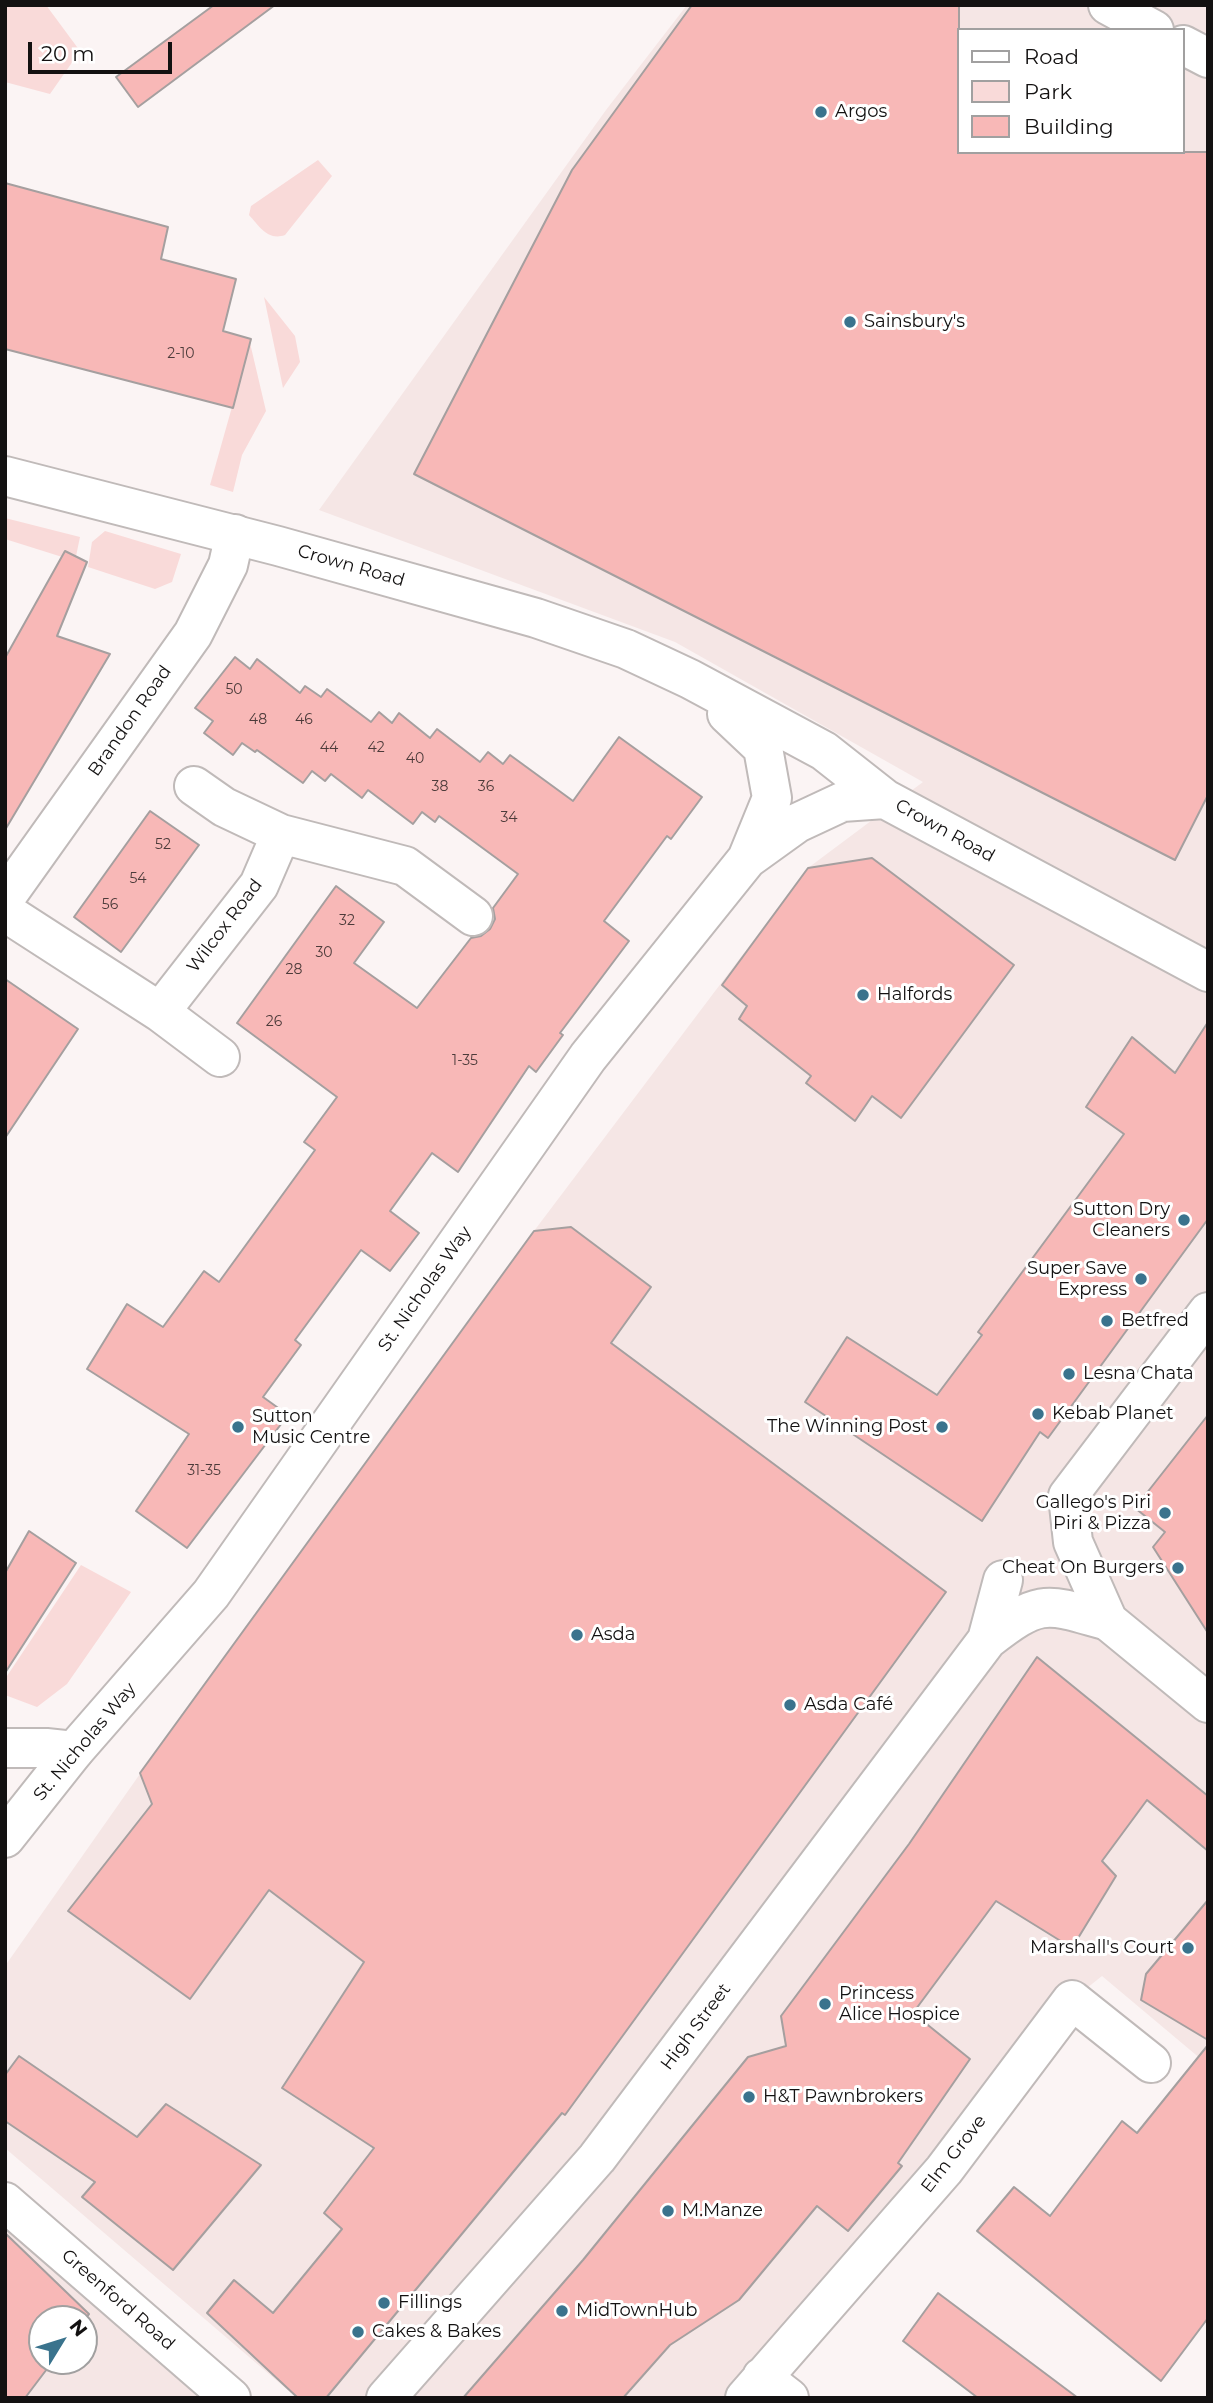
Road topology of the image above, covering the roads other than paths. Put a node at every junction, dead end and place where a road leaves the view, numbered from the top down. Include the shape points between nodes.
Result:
1 (1108, 5) edge
2 (1150, 28) edge
3 (1185, 46) edge
4 (1208, 58) edge
5 (5, 476) edge
6 (235, 534) junction
7 (690, 679) junction
8 (194, 786) dead end
9 (885, 799) junction
10 (281, 834) junction
11 (747, 859) junction
12 (5, 898) edge
13 (5, 912) edge
14 (473, 916) dead end
15 (1208, 972) edge
16 (160, 1012) junction
17 (220, 1057) dead end
18 (1208, 1312) edge
19 (1003, 1580) dead end
20 (1108, 1621) junction
21 (987, 1640) junction
22 (1208, 1703) edge
23 (5, 1748) edge
24 (74, 1751) junction
25 (5, 1838) edge
26 (1151, 2063) dead end
27 (5, 2203) edge
28 (765, 2391) edge
29 (231, 2398) edge
30 (386, 2398) edge

1 - 2 street
3 - 4 street
5 - 6 street, Crown Road
6 - 7 street, Crown Road via 536,618 626,649
6 - 12 street, Brandon Road via 228,565 193,634
7 - 9 street, Crown Road via 824,751
7 - 11 street, Crown Road via 764,748 772,798
8 - 10 street via 224,807
9 - 11 street, St. Nicholas Way via 842,802 797,823
9 - 15 street, Crown Road
10 - 14 street via 405,866
10 - 16 street, Wilcox Road via 259,885
11 - 24 street, St. Nicholas Way via 588,1057 211,1594
13 - 16 street
16 - 17 street
18 - 20 street via 1068,1496 1073,1542
19 - 21 street, High Street
20 - 21 street, High Street via 1053,1605 1020,1614
20 - 22 street
21 - 30 street, High Street via 597,2158
23 - 24 street
24 - 25 street, St. Nicholas Way
26 - 28 street, Elm Grove via 1072,2000 944,2169
27 - 29 street, Greenford Road

